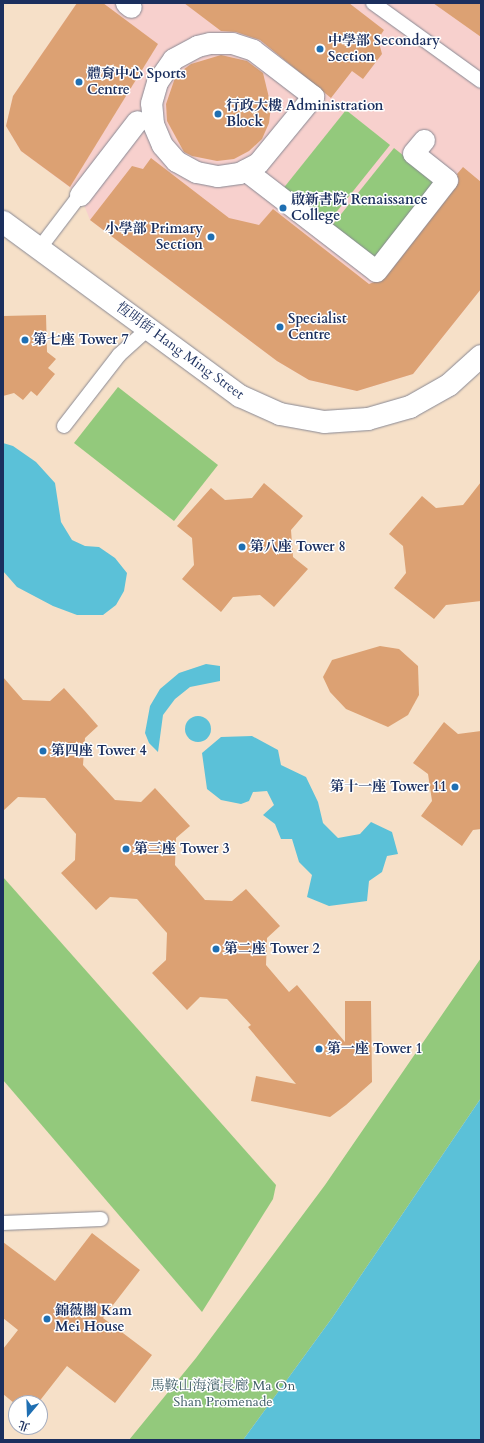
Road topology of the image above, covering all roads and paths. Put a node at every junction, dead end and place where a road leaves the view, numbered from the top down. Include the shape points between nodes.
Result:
1 (373, 3) edge
2 (481, 81) edge
3 (137, 121) dead end
4 (424, 140) dead end
5 (245, 170) junction
6 (80, 195) joint
7 (3, 222) edge
8 (39, 248) junction
9 (148, 329) junction
10 (481, 356) edge
11 (64, 426) dead end
12 (101, 1219) dead end
13 (3, 1223) edge

1 - 2 lane
3 - 6 street
4 - 5 street via 413,154 447,180 376,271
5 - 5 street via 217,176 196,172 176,161 162,145 153,124 151,103 157,82 173,59 196,46 232,43 253,50 313,96 263,157
6 - 8 lane
7 - 8 street, 恆明街 Hang Ming Street
8 - 9 street, 恆明街 Hang Ming Street
9 - 10 street, 恆明街 Hang Ming Street via 240,396 280,414 324,422 368,419 410,407 448,385
9 - 11 lane via 119,355
12 - 13 lane

